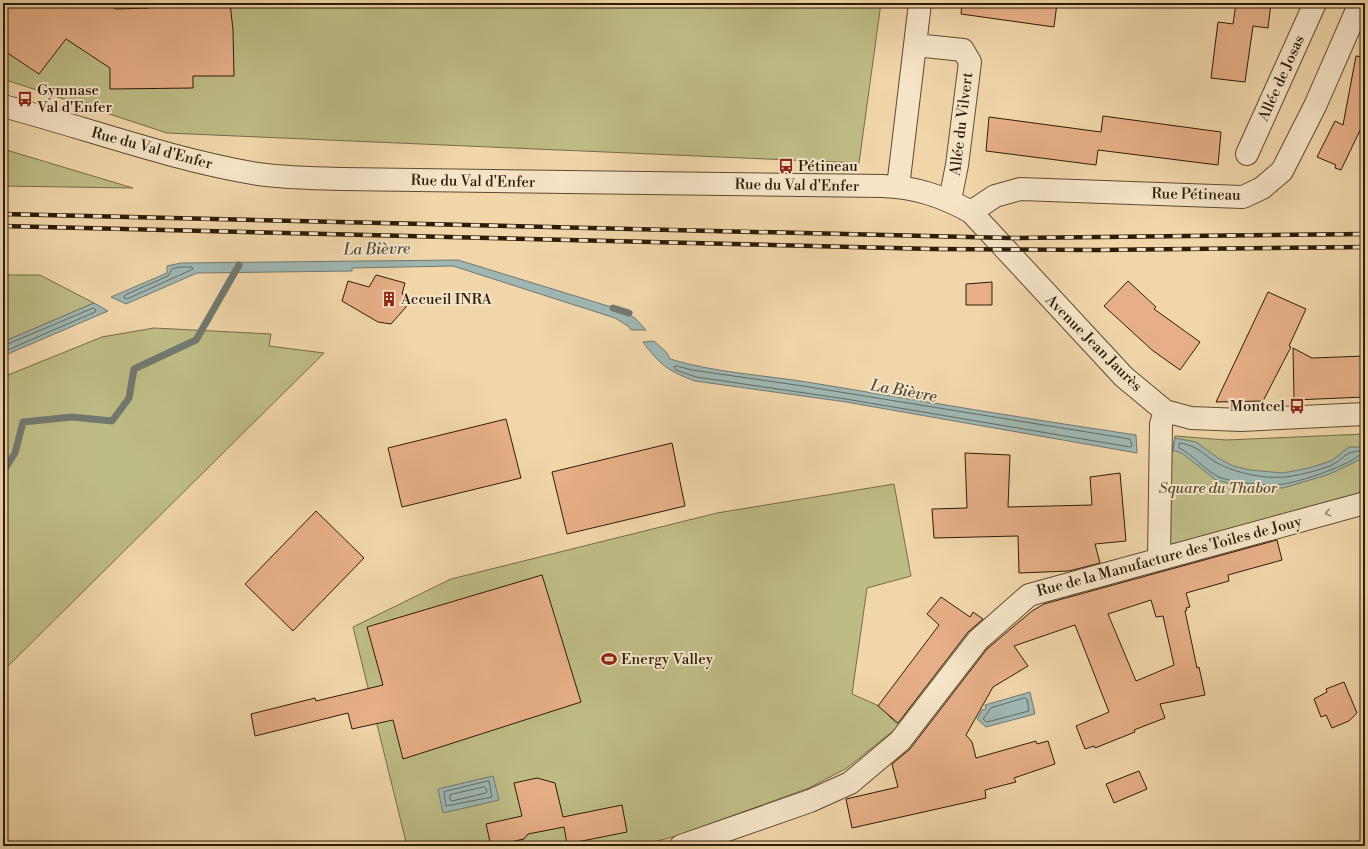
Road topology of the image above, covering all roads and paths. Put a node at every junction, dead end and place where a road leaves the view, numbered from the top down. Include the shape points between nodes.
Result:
1 (920, 3) edge
2 (1315, 3) edge
3 (1360, 3) edge
4 (915, 45) junction
5 (3, 106) edge
6 (1247, 154) dead end
7 (898, 187) junction
8 (950, 200) junction
9 (971, 212) junction
10 (1165, 411) junction
11 (1365, 414) edge
12 (1364, 506) edge
13 (1159, 558) junction
14 (681, 846) edge

1 - 4 street
2 - 6 street, Allée de Josas
3 - 9 street, Rue Pétineau via 1315,106 1282,171 1262,188 1243,197 1020,189 995,196
4 - 7 street
4 - 8 street, Allée du Vilvert via 963,50 970,62
5 - 7 street, Rue du Val d'Enfer via 203,163 286,177
7 - 8 street, Rue du Val d'Enfer via 924,191
8 - 9 street, Avenue Jean Jaurès
9 - 10 street, Avenue Jean Jaurès via 1119,371
10 - 11 street, Avenue Jean Jaurès via 1191,418 1241,420
10 - 13 street via 1161,424
12 -> 13 street, Rue de la Manufacture des Toiles de Jouy
13 - 14 street, Rue de la Manufacture des Toiles de Jouy via 1028,595 978,640 900,741 850,783 810,801

